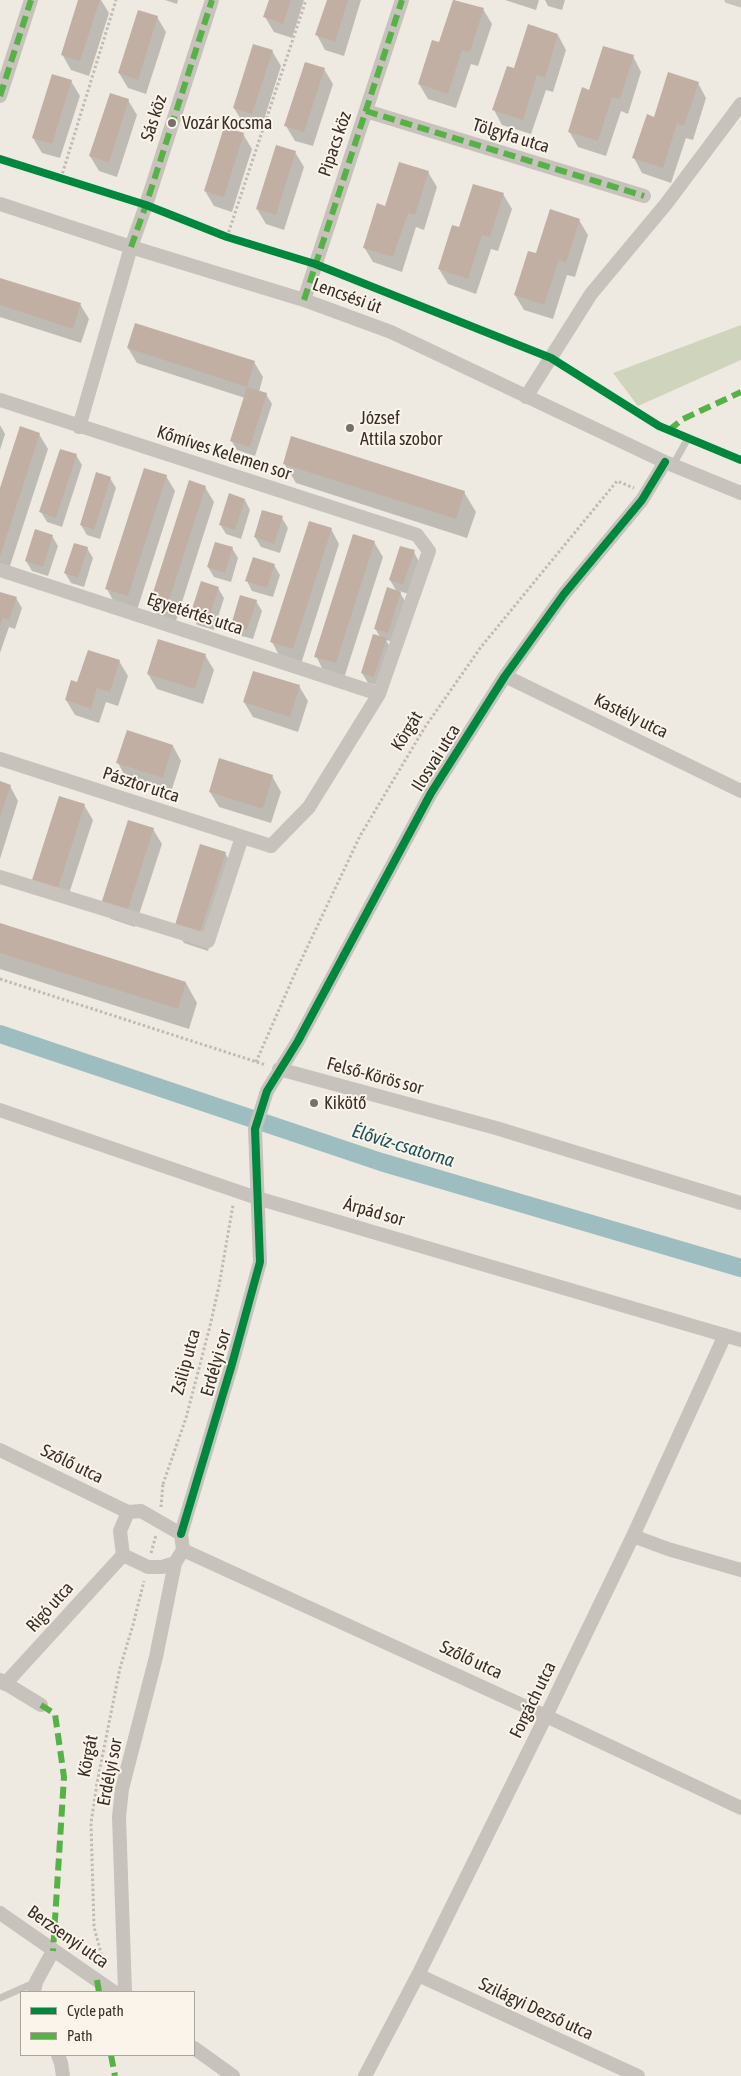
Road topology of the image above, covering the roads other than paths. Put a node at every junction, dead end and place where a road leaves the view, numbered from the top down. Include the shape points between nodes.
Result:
1 (31, 0) edge
2 (212, 0) edge
3 (402, 0) edge
4 (728, 0) edge
5 (741, 4) edge
6 (0, 96) edge
7 (741, 104) edge
8 (366, 111) junction
9 (644, 196) dead end
10 (0, 204) edge
11 (131, 247) junction
12 (304, 300) junction
13 (526, 397) junction
14 (0, 400) edge
15 (79, 427) junction
16 (688, 438) dead end
17 (669, 464) junction
18 (741, 493) edge
19 (0, 570) edge
20 (505, 676) junction
21 (379, 694) junction
22 (0, 759) edge
23 (741, 790) edge
24 (242, 837) junction
25 (0, 877) edge
26 (279, 1069) junction
27 (0, 1110) edge
28 (255, 1129) joint
29 (257, 1198) junction
30 (741, 1203) edge
31 (725, 1335) junction
32 (741, 1340) edge
33 (0, 1450) edge
34 (128, 1512) junction
35 (181, 1534) junction
36 (633, 1536) junction
37 (183, 1550) junction
38 (123, 1555) junction
39 (175, 1563) junction
40 (741, 1570) edge
41 (3, 1682) edge
42 (41, 1705) dead end
43 (546, 1716) junction
44 (741, 1808) edge
45 (0, 1913) edge
46 (53, 1951) junction
47 (418, 1976) junction
48 (35, 1987) edge
49 (22, 1991) edge
50 (113, 1991) edge
51 (125, 1991) edge
52 (20, 1992) edge
53 (0, 1998) edge
54 (195, 2049) edge
55 (58, 2056) edge
56 (227, 2074) edge
57 (63, 2076) edge
58 (365, 2076) edge
59 (638, 2076) edge

1 - 6 street
2 - 11 street, Sás köz
3 - 8 street, Pipacs köz
4 - 5 lane
7 - 13 street via 666,204 591,294
8 - 9 street, Tölgyfa utca
8 - 12 street, Pipacs köz
10 - 11 street, Lencsési út
11 - 12 street, Lencsési út
11 - 15 street, Sás köz
12 - 13 street, Lencsési út via 391,332
13 - 17 street, Lencsési út
14 - 15 street, Kőmíves Kelemen sor
15 - 21 street, Kőmíves Kelemen sor via 417,535 430,551
16 - 17 lane
17 - 18 street, Lencsési út
17 - 20 street, Ilosvai utca via 564,594
19 - 21 street, Egyetértés utca
20 - 23 street, Kastély utca
20 - 26 street, Ilosvai utca via 431,793 298,1041
21 - 24 street, Pásztor utca via 309,807 271,846
22 - 24 street, Pásztor utca
24 - 25 street via 208,941
26 - 28 street, Ilosvai utca via 267,1091
26 - 30 street, Felső-Körös sor via 496,1128
27 - 29 street, Árpád sor
28 - 29 street, Erdélyi sor
29 - 31 street, Árpád sor
29 - 35 street, Erdélyi sor via 260,1262
31 - 32 street, Árpád sor
31 - 36 street, Forgách utca
33 - 34 street, Szőlő utca
34 - 35 street, Szőlő utca via 141,1511
34 - 38 street via 120,1531
35 - 37 street
36 - 40 street
36 - 43 street, Forgách utca
37 - 39 street
37 - 43 street, Szőlő utca
38 - 39 street via 148,1567
38 - 41 street, Rigó utca
39 - 51 street, Erdélyi sor via 156,1657 122,1789 119,1817
41 - 42 street, Rigó utca
43 - 44 street, Szőlő utca
43 - 47 street, Forgách utca
45 - 46 street, Berzsenyi utca
46 - 48 street
46 - 50 street, Berzsenyi utca
47 - 58 street, Forgách utca
47 - 59 street, Szilágyi Dezső utca
48 - 49 lane
52 - 53 lane
54 - 56 street
55 - 57 street

